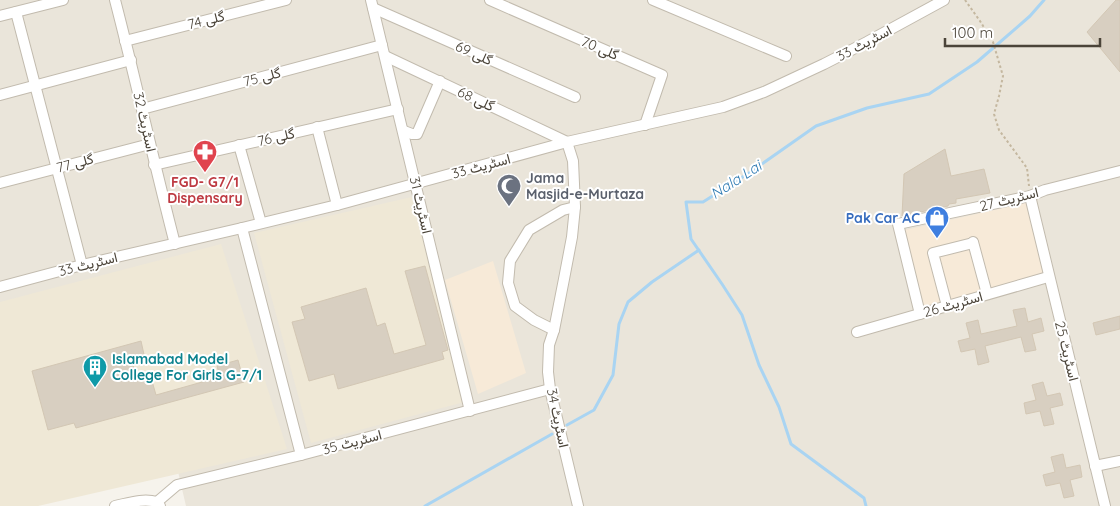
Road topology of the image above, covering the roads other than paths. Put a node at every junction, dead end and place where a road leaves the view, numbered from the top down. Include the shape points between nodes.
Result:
1 (63, 0) edge
2 (115, 0) edge
3 (286, 0) edge
4 (490, 0) edge
5 (653, 0) edge
6 (944, 0) edge
7 (372, 4) edge
8 (16, 12) junction
9 (0, 16) edge
10 (126, 41) junction
11 (382, 45) junction
12 (385, 56) junction
13 (786, 56) dead end
14 (131, 60) junction
15 (440, 81) junction
16 (35, 86) junction
17 (0, 95) edge
18 (576, 97) dead end
19 (142, 109) junction
20 (398, 109) junction
21 (645, 125) junction
22 (317, 127) junction
23 (404, 131) junction
24 (567, 142) junction
25 (150, 144) junction
26 (240, 145) junction
27 (154, 165) junction
28 (56, 168) junction
29 (1120, 170) edge
30 (0, 183) edge
31 (416, 184) junction
32 (1030, 196) junction
33 (337, 205) junction
34 (575, 207) junction
35 (261, 223) junction
36 (242, 228) junction
37 (175, 244) junction
38 (82, 265) junction
39 (1048, 277) junction
40 (0, 287) edge
41 (987, 294) junction
42 (947, 306) junction
43 (920, 314) junction
44 (554, 330) junction
45 (857, 332) dead end
46 (550, 389) junction
47 (470, 411) junction
48 (301, 455) junction
49 (1120, 461) edge
50 (1095, 466) junction
51 (576, 501) edge
52 (158, 504) edge
53 (115, 506) edge
54 (569, 506) edge
55 (1105, 506) edge

1 - 8 street
2 - 10 street, اسٹریٹ 32
3 - 10 street, گلی 74
4 - 21 street, گلی 70 via 662,75
5 - 13 street
6 - 21 street, اسٹریٹ 33 via 764,92 723,107
7 - 11 street, اسٹریٹ 31
7 - 18 street, گلی 69
8 - 9 street
8 - 16 street
10 - 14 street, اسٹریٹ 32
11 - 12 street, اسٹریٹ 31
11 - 19 street, گلی 75
12 - 15 street, گلی 68
12 - 20 street, اسٹریٹ 31
14 - 16 street
14 - 19 street, اسٹریٹ 32
15 - 23 street via 416,134
15 - 24 street, گلی 68
16 - 17 street
16 - 28 street
19 - 25 street, اسٹریٹ 32
20 - 22 street, گلی 76
20 - 23 street, اسٹریٹ 31
21 - 24 street, اسٹریٹ 33
22 - 26 street, گلی 76
22 - 33 street
23 - 31 street, اسٹریٹ 31
24 - 31 street, اسٹریٹ 33
24 - 34 street, اسٹریٹ 34 via 573,161
25 - 27 street, اسٹریٹ 32
25 - 28 street, گلی 77
26 - 27 street, گلی 76
26 - 35 street
27 - 37 street, اسٹریٹ 32
28 - 30 street, گلی 77
28 - 38 street
29 - 32 street, اسٹریٹ 27
31 - 33 street, اسٹریٹ 33
31 - 47 street, اسٹریٹ 31
32 - 39 street, اسٹریٹ 25
32 - 43 street, اسٹریٹ 27 via 898,224
33 - 35 street, اسٹریٹ 33
34 - 44 street, اسٹریٹ 34
34 - 44 street via 563,210 529,230 510,261 508,283 515,306
35 - 36 street, اسٹریٹ 33
36 - 37 street, اسٹریٹ 33
36 - 48 street
37 - 38 street, اسٹریٹ 33
38 - 40 street, اسٹریٹ 33
39 - 41 street, اسٹریٹ 26
39 - 50 street, اسٹریٹ 25
41 - 42 street, اسٹریٹ 26
41 - 42 street via 973,242 932,253
42 - 43 street, اسٹریٹ 26
43 - 45 street, اسٹریٹ 26
44 - 46 street, اسٹریٹ 34 via 549,345
46 - 47 street, اسٹریٹ 35
46 - 51 street, اسٹریٹ 34
47 - 48 street, اسٹریٹ 35
48 - 52 street, اسٹریٹ 35 via 177,485
49 - 50 street
50 - 55 street, اسٹریٹ 25
51 - 54 street
52 - 53 street via 138,500

